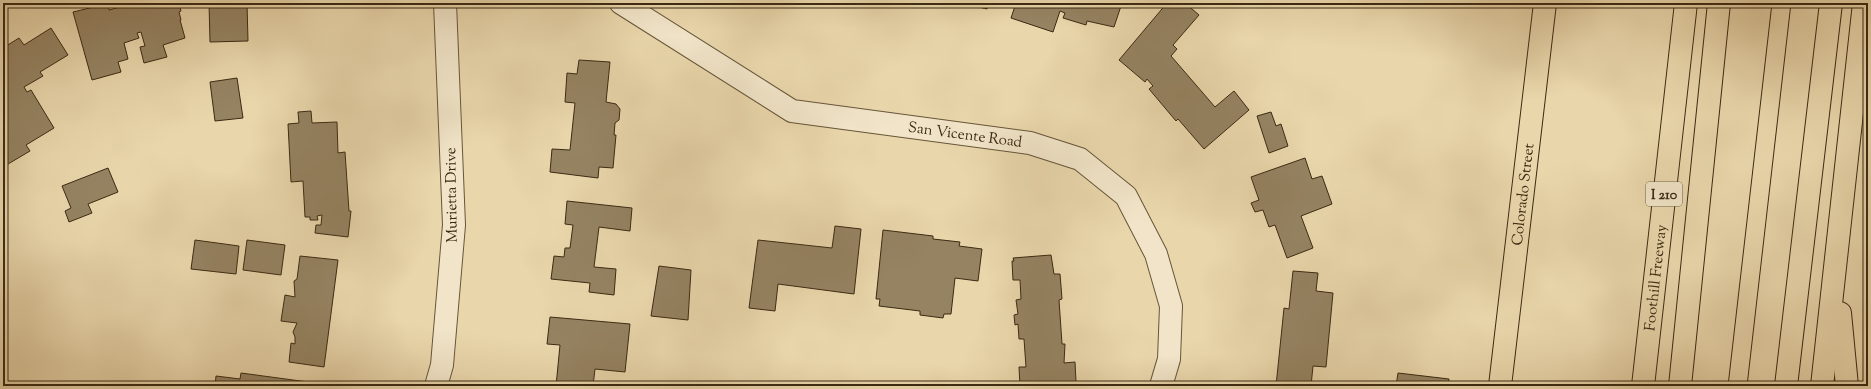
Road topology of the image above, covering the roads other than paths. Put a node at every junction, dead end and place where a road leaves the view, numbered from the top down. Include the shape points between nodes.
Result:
1 (445, 3) edge
2 (621, 3) edge
3 (1545, 3) edge
4 (1686, 3) edge
5 (1719, 3) edge
6 (1831, 3) edge
7 (1864, 3) edge
8 (1836, 268) junction
9 (436, 386) edge
10 (1161, 386) edge
11 (1500, 386) edge
12 (1643, 386) edge
13 (1680, 386) edge
14 (1786, 386) edge
15 (1822, 386) edge
16 (1847, 386) edge

1 - 9 street, Murietta Drive via 454,225 442,365
2 - 10 street, San Vicente Road via 792,111 1030,143 1080,159 1126,196 1156,254 1170,306 1169,360
3 - 11 main road, Colorado Street
4 - 12 main road, Foothill Freeway / I 210
5 - 13 main road
6 - 14 main road
7 - 8 main road
8 - 15 main road
8 - 16 main road

